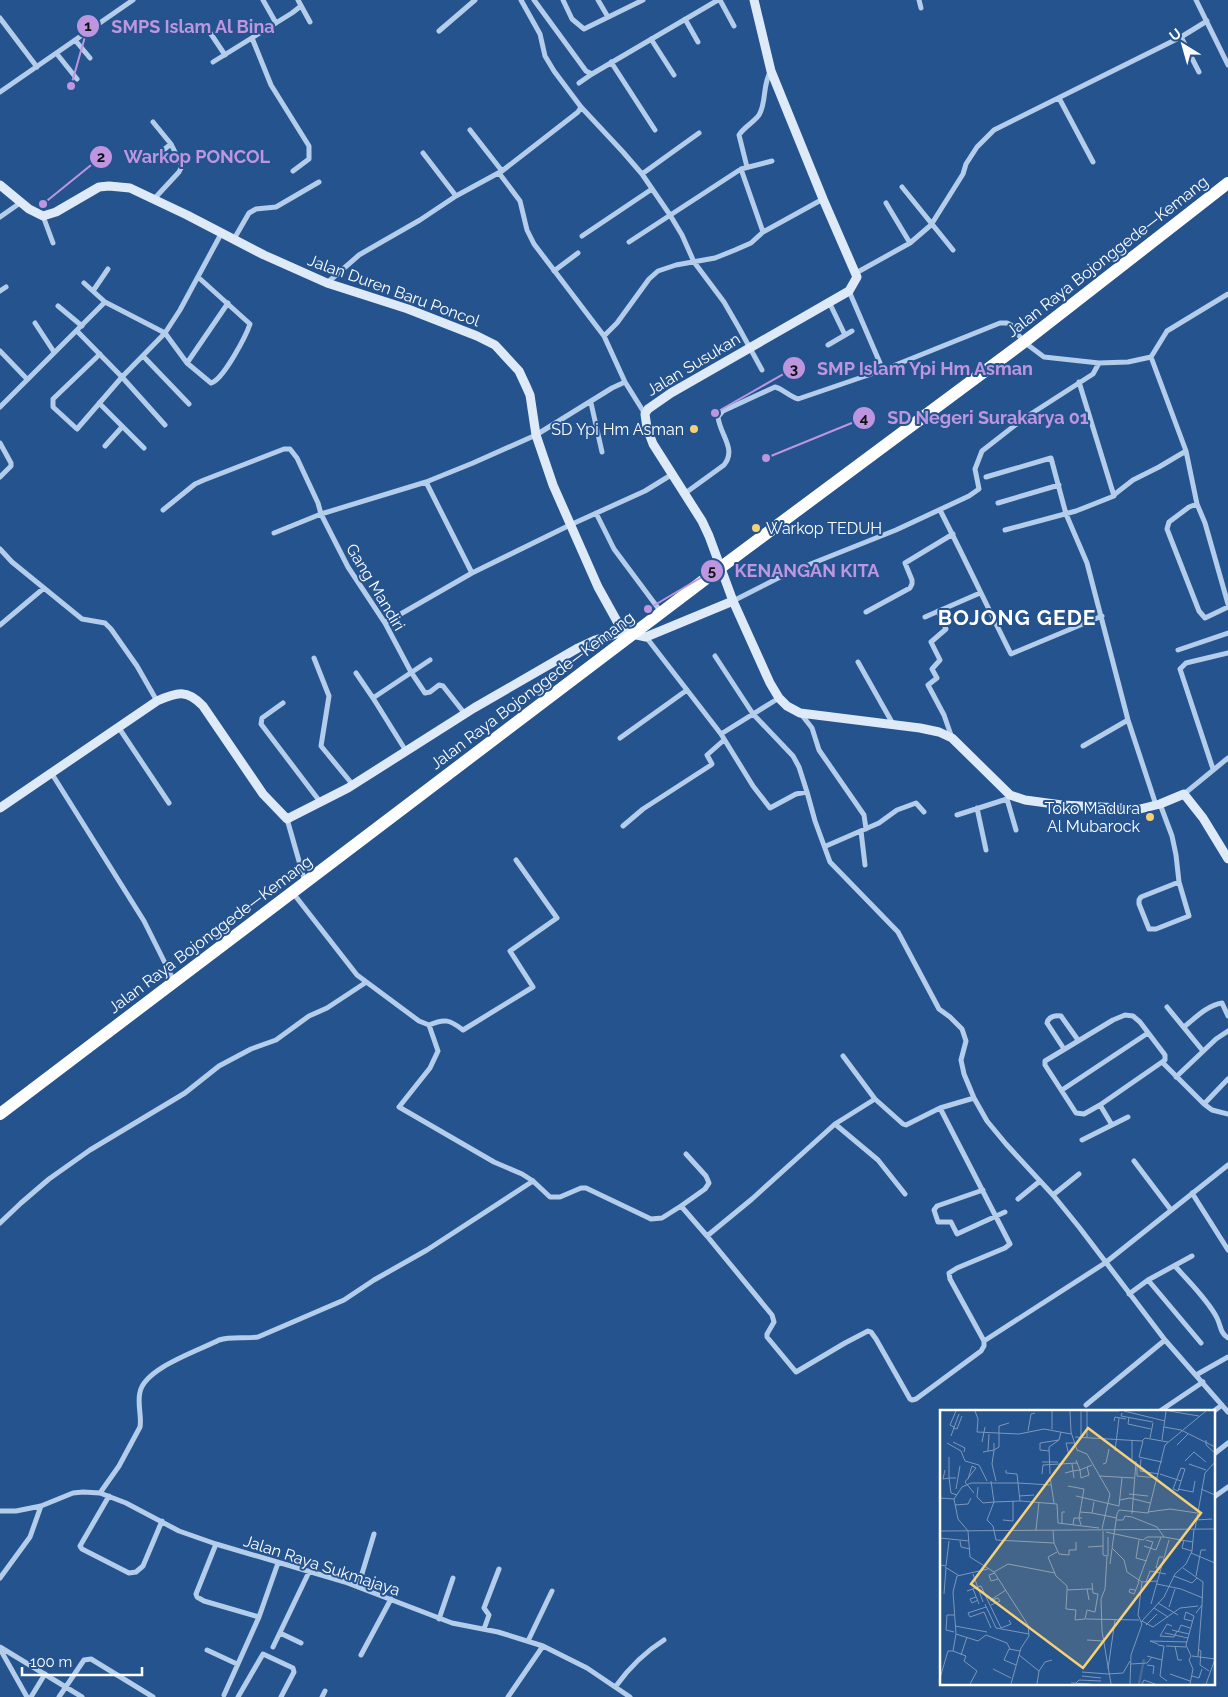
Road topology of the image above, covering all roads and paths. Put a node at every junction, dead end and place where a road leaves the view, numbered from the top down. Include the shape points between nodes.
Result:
1 (133, 0) edge
2 (263, 0) edge
3 (298, 0) edge
4 (475, 0) edge
5 (521, 0) edge
6 (534, 0) edge
7 (563, 0) edge
8 (598, 0) edge
9 (643, 0) edge
10 (719, 0) edge
11 (754, 0) edge
12 (918, 0) edge
13 (1196, 0) edge
14 (636, 2) edge
15 (300, 6) junction
16 (921, 8) dead end
17 (608, 17) junction
18 (0, 18) edge
19 (685, 19) junction
20 (1207, 21) junction
21 (310, 22) dead end
22 (276, 23) junction
23 (205, 25) dead end
24 (734, 26) dead end
25 (439, 31) dead end
26 (1181, 37) junction
27 (252, 38) junction
28 (651, 39) junction
29 (75, 40) junction
30 (698, 42) dead end
31 (56, 54) junction
32 (225, 55) junction
33 (90, 58) dead end
34 (213, 62) dead end
35 (611, 62) junction
36 (1228, 65) edge
37 (38, 67) junction
38 (771, 71) junction
39 (1199, 72) dead end
40 (592, 74) junction
41 (674, 75) dead end
42 (77, 80) dead end
43 (579, 83) dead end
44 (0, 92) edge
45 (1059, 98) junction
46 (581, 107) junction
47 (153, 122) dead end
48 (470, 130) dead end
49 (654, 130) dead end
50 (699, 133) dead end
51 (171, 144) junction
52 (161, 152) dead end
53 (423, 153) dead end
54 (772, 161) dead end
55 (1093, 162) dead end
56 (747, 167) junction
57 (741, 169) junction
58 (293, 171) dead end
59 (501, 172) junction
60 (642, 174) junction
61 (319, 182) dead end
62 (1228, 183) edge
63 (0, 185) edge
64 (902, 187) dead end
65 (652, 189) junction
66 (456, 196) junction
67 (823, 199) junction
68 (153, 200) junction
69 (20, 202) junction
70 (886, 203) dead end
71 (670, 215) junction
72 (43, 216) junction
73 (0, 217) edge
74 (932, 225) junction
75 (763, 232) junction
76 (221, 234) junction
77 (582, 236) dead end
78 (234, 239) junction
79 (629, 242) dead end
80 (53, 243) dead end
81 (910, 243) junction
82 (953, 250) dead end
83 (578, 253) dead end
84 (694, 262) junction
85 (108, 269) dead end
86 (554, 271) junction
87 (856, 273) junction
88 (198, 277) junction
89 (84, 283) dead end
90 (327, 283) junction
91 (6, 287) dead end
92 (0, 291) edge
93 (93, 291) junction
94 (849, 291) junction
95 (1228, 294) edge
96 (105, 302) junction
97 (829, 302) junction
98 (228, 303) junction
99 (58, 306) dead end
100 (35, 324) dead end
101 (82, 326) junction
102 (77, 331) junction
103 (852, 331) dead end
104 (166, 332) junction
105 (845, 335) junction
106 (604, 336) junction
107 (1024, 342) junction
108 (828, 345) dead end
109 (750, 347) junction
110 (0, 351) edge
111 (54, 352) junction
112 (100, 354) junction
113 (143, 356) junction
114 (1151, 356) junction
115 (187, 363) junction
116 (1099, 363) junction
117 (762, 370) dead end
118 (882, 370) junction
119 (122, 377) junction
120 (27, 378) junction
121 (625, 382) junction
122 (1079, 382) junction
123 (99, 403) junction
124 (590, 403) junction
125 (189, 404) dead end
126 (0, 407) edge
127 (645, 414) junction
128 (165, 425) dead end
129 (122, 427) junction
130 (536, 435) junction
131 (0, 443) edge
132 (105, 446) dead end
133 (144, 448) dead end
134 (1186, 451) junction
135 (602, 452) dead end
136 (671, 475) junction
137 (0, 477) edge
138 (986, 477) dead end
139 (426, 482) junction
140 (1059, 485) junction
141 (684, 494) junction
142 (1115, 494) junction
143 (998, 503) dead end
144 (1197, 504) junction
145 (163, 510) dead end
146 (940, 510) junction
147 (596, 513) junction
148 (321, 514) junction
149 (1066, 514) junction
150 (570, 525) junction
151 (1005, 530) dead end
152 (274, 533) dead end
153 (953, 534) junction
154 (0, 549) edge
155 (720, 568) junction
156 (472, 573) junction
157 (44, 588) junction
158 (980, 593) junction
159 (733, 601) junction
160 (1228, 606) edge
161 (938, 611) junction
162 (866, 612) dead end
163 (661, 613) junction
164 (1102, 616) junction
165 (925, 617) dead end
166 (385, 623) junction
167 (0, 625) edge
168 (628, 633) junction
169 (1228, 633) edge
170 (646, 637) junction
171 (1178, 650) dead end
172 (1228, 653) edge
173 (715, 656) dead end
174 (314, 658) dead end
175 (430, 660) dead end
176 (858, 662) dead end
177 (411, 672) junction
178 (356, 673) dead end
179 (687, 690) junction
180 (373, 698) junction
181 (779, 698) junction
182 (157, 702) junction
183 (283, 703) dead end
184 (800, 713) junction
185 (465, 714) junction
186 (753, 714) junction
187 (1128, 720) junction
188 (894, 725) junction
189 (119, 728) junction
190 (723, 737) junction
191 (620, 738) dead end
192 (952, 738) junction
193 (1083, 746) dead end
194 (406, 751) junction
195 (1228, 758) edge
196 (1212, 769) junction
197 (52, 774) junction
198 (352, 785) junction
199 (807, 792) junction
200 (1184, 794) junction
201 (1008, 797) junction
202 (169, 803) dead end
203 (321, 803) junction
204 (1158, 805) junction
205 (0, 808) edge
206 (977, 808) junction
207 (924, 812) dead end
208 (957, 814) dead end
209 (287, 820) junction
210 (623, 826) dead end
211 (864, 830) junction
212 (1016, 830) dead end
213 (826, 846) junction
214 (986, 850) dead end
215 (1228, 858) edge
216 (516, 860) dead end
217 (865, 864) dead end
218 (305, 882) junction
219 (1179, 882) junction
220 (292, 892) junction
221 (174, 982) junction
222 (365, 983) junction
223 (1228, 1000) edge
224 (1222, 1003) junction
225 (1167, 1006) dead end
226 (1228, 1016) edge
227 (429, 1025) junction
228 (1184, 1027) junction
229 (1228, 1031) edge
230 (1148, 1033) junction
231 (1078, 1040) junction
232 (1064, 1049) junction
233 (1203, 1051) junction
234 (843, 1056) dead end
235 (1163, 1063) junction
236 (1176, 1077) junction
237 (1228, 1079) edge
238 (1062, 1090) junction
239 (876, 1098) junction
240 (974, 1098) junction
241 (1204, 1104) junction
242 (1100, 1105) junction
243 (940, 1108) junction
244 (0, 1114) edge
245 (1228, 1114) edge
246 (1128, 1117) dead end
247 (835, 1124) junction
248 (1112, 1125) junction
249 (1082, 1140) dead end
250 (686, 1154) dead end
251 (1134, 1161) dead end
252 (1228, 1165) edge
253 (1079, 1174) dead end
254 (533, 1181) junction
255 (1040, 1181) junction
256 (983, 1190) junction
257 (1192, 1193) junction
258 (905, 1194) dead end
259 (1053, 1195) junction
260 (1018, 1198) dead end
261 (681, 1206) junction
262 (1171, 1210) junction
263 (1004, 1212) dead end
264 (996, 1215) junction
265 (0, 1223) edge
266 (707, 1236) junction
267 (1228, 1250) edge
268 (1192, 1256) dead end
269 (1105, 1263) junction
270 (1174, 1266) junction
271 (1148, 1280) junction
272 (1129, 1294) junction
273 (1228, 1338) edge
274 (1165, 1340) junction
275 (984, 1341) junction
276 (1201, 1342) dead end
277 (1228, 1357) edge
278 (1196, 1375) junction
279 (1203, 1382) junction
280 (1086, 1405) dead end
281 (1222, 1405) junction
282 (1161, 1410) edge
283 (1215, 1410) edge
284 (1228, 1412) edge
285 (1228, 1443) edge
286 (1216, 1452) edge
287 (1228, 1487) edge
288 (100, 1493) junction
289 (109, 1496) junction
290 (1216, 1496) edge
291 (41, 1506) junction
292 (0, 1511) edge
293 (162, 1521) junction
294 (374, 1534) dead end
295 (216, 1544) junction
296 (278, 1562) junction
297 (498, 1570) dead end
298 (310, 1572) junction
299 (0, 1578) edge
300 (453, 1578) dead end
301 (358, 1587) junction
302 (552, 1591) dead end
303 (391, 1600) junction
304 (259, 1617) junction
305 (439, 1619) junction
306 (484, 1629) junction
307 (280, 1633) junction
308 (664, 1640) dead end
309 (528, 1641) junction
310 (301, 1643) dead end
311 (543, 1646) junction
312 (273, 1647) dead end
313 (0, 1648) edge
314 (207, 1650) dead end
315 (361, 1655) dead end
316 (238, 1664) junction
317 (45, 1674) junction
318 (66, 1686) junction
319 (616, 1686) junction
320 (325, 1691) dead end
321 (224, 1695) dead end
322 (29, 1697) edge
323 (59, 1697) edge
324 (82, 1697) edge
325 (152, 1697) edge
326 (238, 1697) edge
327 (281, 1697) edge
328 (322, 1697) edge
329 (508, 1697) edge
330 (630, 1697) edge

1 - 29 street
2 - 22 street
3 - 15 street
4 - 25 street
5 - 46 street via 540,34 545,56
6 - 40 street via 586,71
7 - 17 street via 572,19 584,29
8 - 17 street
9 - 14 street
10 - 19 street
10 - 24 street
11 - 38 street
12 - 16 street
13 - 20 street
14 - 17 street
15 - 21 street
15 - 22 street
18 - 37 street
19 - 28 street
19 - 30 street
20 - 26 street
20 - 36 street
22 - 27 street
23 - 32 street
26 - 39 street
26 - 45 street
27 - 32 street
27 - 58 street via 270,85 309,146 309,159
28 - 35 street
28 - 41 street
29 - 31 street
29 - 33 street
31 - 37 street
31 - 42 street
32 - 34 street
35 - 40 street
35 - 49 street
37 - 44 street
38 - 56 street via 759,114 739,136
38 - 67 street
40 - 43 street
45 - 55 street
45 - 74 street via 994,130 966,164
46 - 59 street
46 - 60 street
47 - 51 street
48 - 59 street
50 - 60 street
51 - 52 street
51 - 68 street via 182,166
53 - 66 street
54 - 56 street
56 - 57 street
57 - 71 street
57 - 75 street
59 - 66 street
59 - 86 street via 520,201 534,244
60 - 65 street
61 - 78 street via 276,207 249,212
62 - 107 highway, Jalan Raya Bojonggede—Kemang
63 - 69 street
64 - 74 street
65 - 71 street
65 - 77 street
66 - 90 street via 359,255
67 - 75 street
67 - 87 street
68 - 72 street, Jalan Duren Baru Poncol via 130,188 99,187
68 - 76 street, Jalan Duren Baru Poncol
69 - 72 street
69 - 73 street
70 - 81 street
71 - 79 street
71 - 84 street
72 - 80 street
74 - 81 street
74 - 82 street
75 - 84 street via 752,243 715,258
76 - 78 street, Jalan Duren Baru Poncol
76 - 88 street
78 - 90 street, Jalan Duren Baru Poncol
81 - 87 street
83 - 86 street
84 - 106 street via 658,271 649,278 618,323
84 - 109 street via 724,302
85 - 93 street
86 - 106 street
87 - 94 street via 856,281
88 - 98 street
88 - 104 street
89 - 93 street
90 - 130 street, Jalan Duren Baru Poncol via 408,309 495,345 519,371 526,386
91 - 92 street
93 - 96 street
94 - 97 street, Jalan Susukan
94 - 118 street
95 - 114 street via 1167,331
96 - 101 street
96 - 104 street
97 - 105 street
97 - 109 street, Jalan Susukan
98 - 115 street
98 - 115 street via 250,324 225,371 211,383
99 - 101 street
100 - 111 street
101 - 102 street
102 - 111 street
102 - 112 street
103 - 105 street
104 - 113 street
104 - 115 street
105 - 108 street
106 - 121 street
107 - 116 street via 1044,357
107 - 118 street via 1012,325 1000,323
107 - 155 highway, Jalan Raya Bojonggede—Kemang
109 - 117 street
109 - 127 street, Jalan Susukan via 671,393
110 - 120 street
111 - 120 street
112 - 119 street
112 - 123 street via 53,399 52,404 77,429
113 - 119 street
113 - 125 street
114 - 116 street via 1128,362
114 - 134 street
116 - 122 street via 1093,374
118 - 141 street via 798,399 774,387 723,411 718,417 730,454 728,460
119 - 123 street
119 - 128 street
120 - 126 street
121 - 124 street
121 - 127 street
122 - 142 street
122 - 146 street via 982,451 975,469 979,489
123 - 129 street
124 - 130 street
124 - 135 street
127 - 136 street, Jalan Susukan via 653,444
129 - 132 street
129 - 133 street
130 - 139 street
130 - 150 street, Jalan Duren Baru Poncol
131 - 137 street via 11,463
134 - 142 street via 1133,480
134 - 144 street
136 - 141 street, Jalan Susukan
136 - 147 street via 645,491
138 - 140 street via 1051,458
139 - 148 street
139 - 156 street
140 - 143 street
140 - 149 street
141 - 155 street, Jalan Susukan via 709,536
142 - 149 street via 1113,498
144 - 160 street
144 - 160 street via 1169,522 1167,529 1204,618
145 - 148 street, Gang Mandiri via 195,484 287,448 297,458
146 - 153 street
146 - 159 street via 788,573
147 - 150 street
147 - 163 street via 614,549
148 - 152 street
148 - 166 street, Gang Mandiri via 348,566
149 - 151 street
149 - 164 street via 1087,563
150 - 156 street
150 - 168 street, Jalan Duren Baru Poncol via 598,587
153 - 158 street
153 - 162 street via 904,563 912,580 910,588
154 - 157 street
155 - 159 street, Jalan Susukan
155 - 163 highway, Jalan Raya Bojonggede—Kemang
156 - 166 street
157 - 167 street
157 - 182 street via 82,619 105,622 137,666
158 - 161 street
158 - 164 street via 1011,654
159 - 170 street
159 - 181 street, Jalan Susukan
161 - 165 street
161 - 192 street via 946,629 931,642 940,660 932,669 937,678 928,685
163 - 168 highway, Jalan Raya Bojonggede—Kemang
164 - 187 street
166 - 177 street, Gang Mandiri
168 - 170 street
168 - 185 street via 595,640
168 - 218 highway, Jalan Raya Bojonggede—Kemang
169 - 171 street
170 - 179 street
172 - 196 street via 1186,663 1180,669
173 - 186 street
174 - 198 street via 329,696 321,746
175 - 177 street
176 - 188 street
177 - 180 street
177 - 185 street, Gang Mandiri via 425,693 443,686
178 - 180 street
179 - 190 street
179 - 191 street
180 - 194 street
181 - 184 street, Jalan Susukan
181 - 186 street
182 - 189 street
182 - 209 street via 182,693 196,699 262,794
183 - 203 street via 262,718 261,724
184 - 188 street, Jalan Susukan
184 - 211 street via 812,728 819,750 864,814
185 - 194 street
186 - 190 street
186 - 199 street via 793,756
187 - 193 street
187 - 204 street
188 - 192 street, Jalan Susukan via 939,732
189 - 197 street
189 - 202 street
190 - 199 street via 770,808 796,794
190 - 210 street via 707,755 711,765 643,809
192 - 201 street, Jalan Susukan
194 - 198 street
195 - 196 street
196 - 200 street
197 - 205 street
197 - 221 street via 144,921
198 - 203 street
199 - 213 street
200 - 204 street
200 - 215 street
201 - 204 street via 1116,809 1140,810
201 - 206 street
201 - 212 street
203 - 209 street
204 - 219 street via 1172,836
206 - 208 street
206 - 214 street
207 - 211 street via 916,803 896,810 879,824
209 - 218 street
211 - 213 street
211 - 217 street
213 - 240 street via 830,862 898,932 938,1009 962,1029 966,1042 961,1060
216 - 227 street via 556,918 510,951 533,987 464,1030 441,1020
218 - 220 highway, Jalan Raya Bojonggede—Kemang
219 - 219 street via 1139,900 1149,929 1189,916
220 - 221 highway, Jalan Raya Bojonggede—Kemang
220 - 222 street
221 - 244 highway, Jalan Raya Bojonggede—Kemang
222 - 227 street via 409,1015
222 - 265 street via 276,1040 219,1066 185,1093 90,1150 49,1179
223 - 224 street
224 - 226 street
224 - 228 street via 1212,1006
225 - 228 street
227 - 254 street via 438,1051 430,1068 399,1106
228 - 233 street
229 - 233 street
230 - 231 street via 1134,1016 1125,1015
230 - 235 street via 1165,1055
230 - 238 street
231 - 232 street
231 - 232 street via 1061,1016 1050,1018 1047,1023
232 - 238 street via 1044,1063
233 - 236 street
234 - 239 street
235 - 236 street
235 - 242 street
236 - 241 street
237 - 241 street
238 - 242 street via 1079,1114
239 - 243 street via 906,1125
239 - 247 street
240 - 243 street
240 - 255 street via 987,1121
241 - 245 street
242 - 248 street
243 - 256 street
246 - 248 street
247 - 258 street via 878,1160
247 - 266 street
248 - 249 street
250 - 261 street via 709,1183
251 - 262 street
252 - 257 street
253 - 259 street
254 - 261 street via 555,1198 589,1188 651,1220 662,1218
254 - 288 street via 333,1306 258,1337 219,1340 157,1371 141,1387 140,1427
255 - 259 street
255 - 260 street
256 - 264 street
256 - 264 street via 937,1206 934,1210 938,1222 951,1222 957,1234
257 - 262 street
257 - 267 street
259 - 269 street
261 - 266 street
262 - 269 street
263 - 264 street
264 - 275 street via 1010,1244 952,1270 949,1275
266 - 275 street via 772,1315 774,1322 767,1337 796,1372 868,1331 913,1400 981,1350
268 - 270 street
269 - 272 street
269 - 275 street
270 - 271 street
270 - 273 street via 1212,1310
271 - 272 street
271 - 276 street
272 - 274 street
274 - 278 street
274 - 280 street
277 - 278 street
278 - 279 street
279 - 281 street
279 - 282 street
281 - 283 street
281 - 284 street
285 - 286 street
287 - 290 street
288 - 289 street, Jalan Raya Sukmajaya
288 - 291 street, Jalan Raya Sukmajaya via 73,1493
289 - 293 street, Jalan Raya Sukmajaya
289 - 293 street via 80,1546 129,1573 140,1570
291 - 292 street, Jalan Raya Sukmajaya
291 - 299 street via 30,1537
293 - 295 street, Jalan Raya Sukmajaya via 179,1531
294 - 301 street
295 - 296 street, Jalan Raya Sukmajaya
295 - 304 street via 197,1597
296 - 298 street, Jalan Raya Sukmajaya
296 - 304 street
297 - 306 street via 484,1608 489,1615
298 - 301 street, Jalan Raya Sukmajaya
298 - 307 street
300 - 305 street
301 - 303 street, Jalan Raya Sukmajaya
302 - 309 street
303 - 305 street, Jalan Raya Sukmajaya
303 - 315 street
304 - 316 street
305 - 306 street, Jalan Raya Sukmajaya
306 - 309 street, Jalan Raya Sukmajaya
307 - 310 street
307 - 312 street
308 - 319 street via 628,1669
309 - 311 street, Jalan Raya Sukmajaya
311 - 319 street, Jalan Raya Sukmajaya
311 - 329 street
313 - 317 street
313 - 322 street
314 - 316 street
316 - 321 street
317 - 318 street
317 - 322 street
318 - 323 street
318 - 324 street
318 - 325 street via 84,1660 91,1658
319 - 330 street, Jalan Raya Sukmajaya
320 - 328 street
326 - 327 street via 263,1654 293,1668

